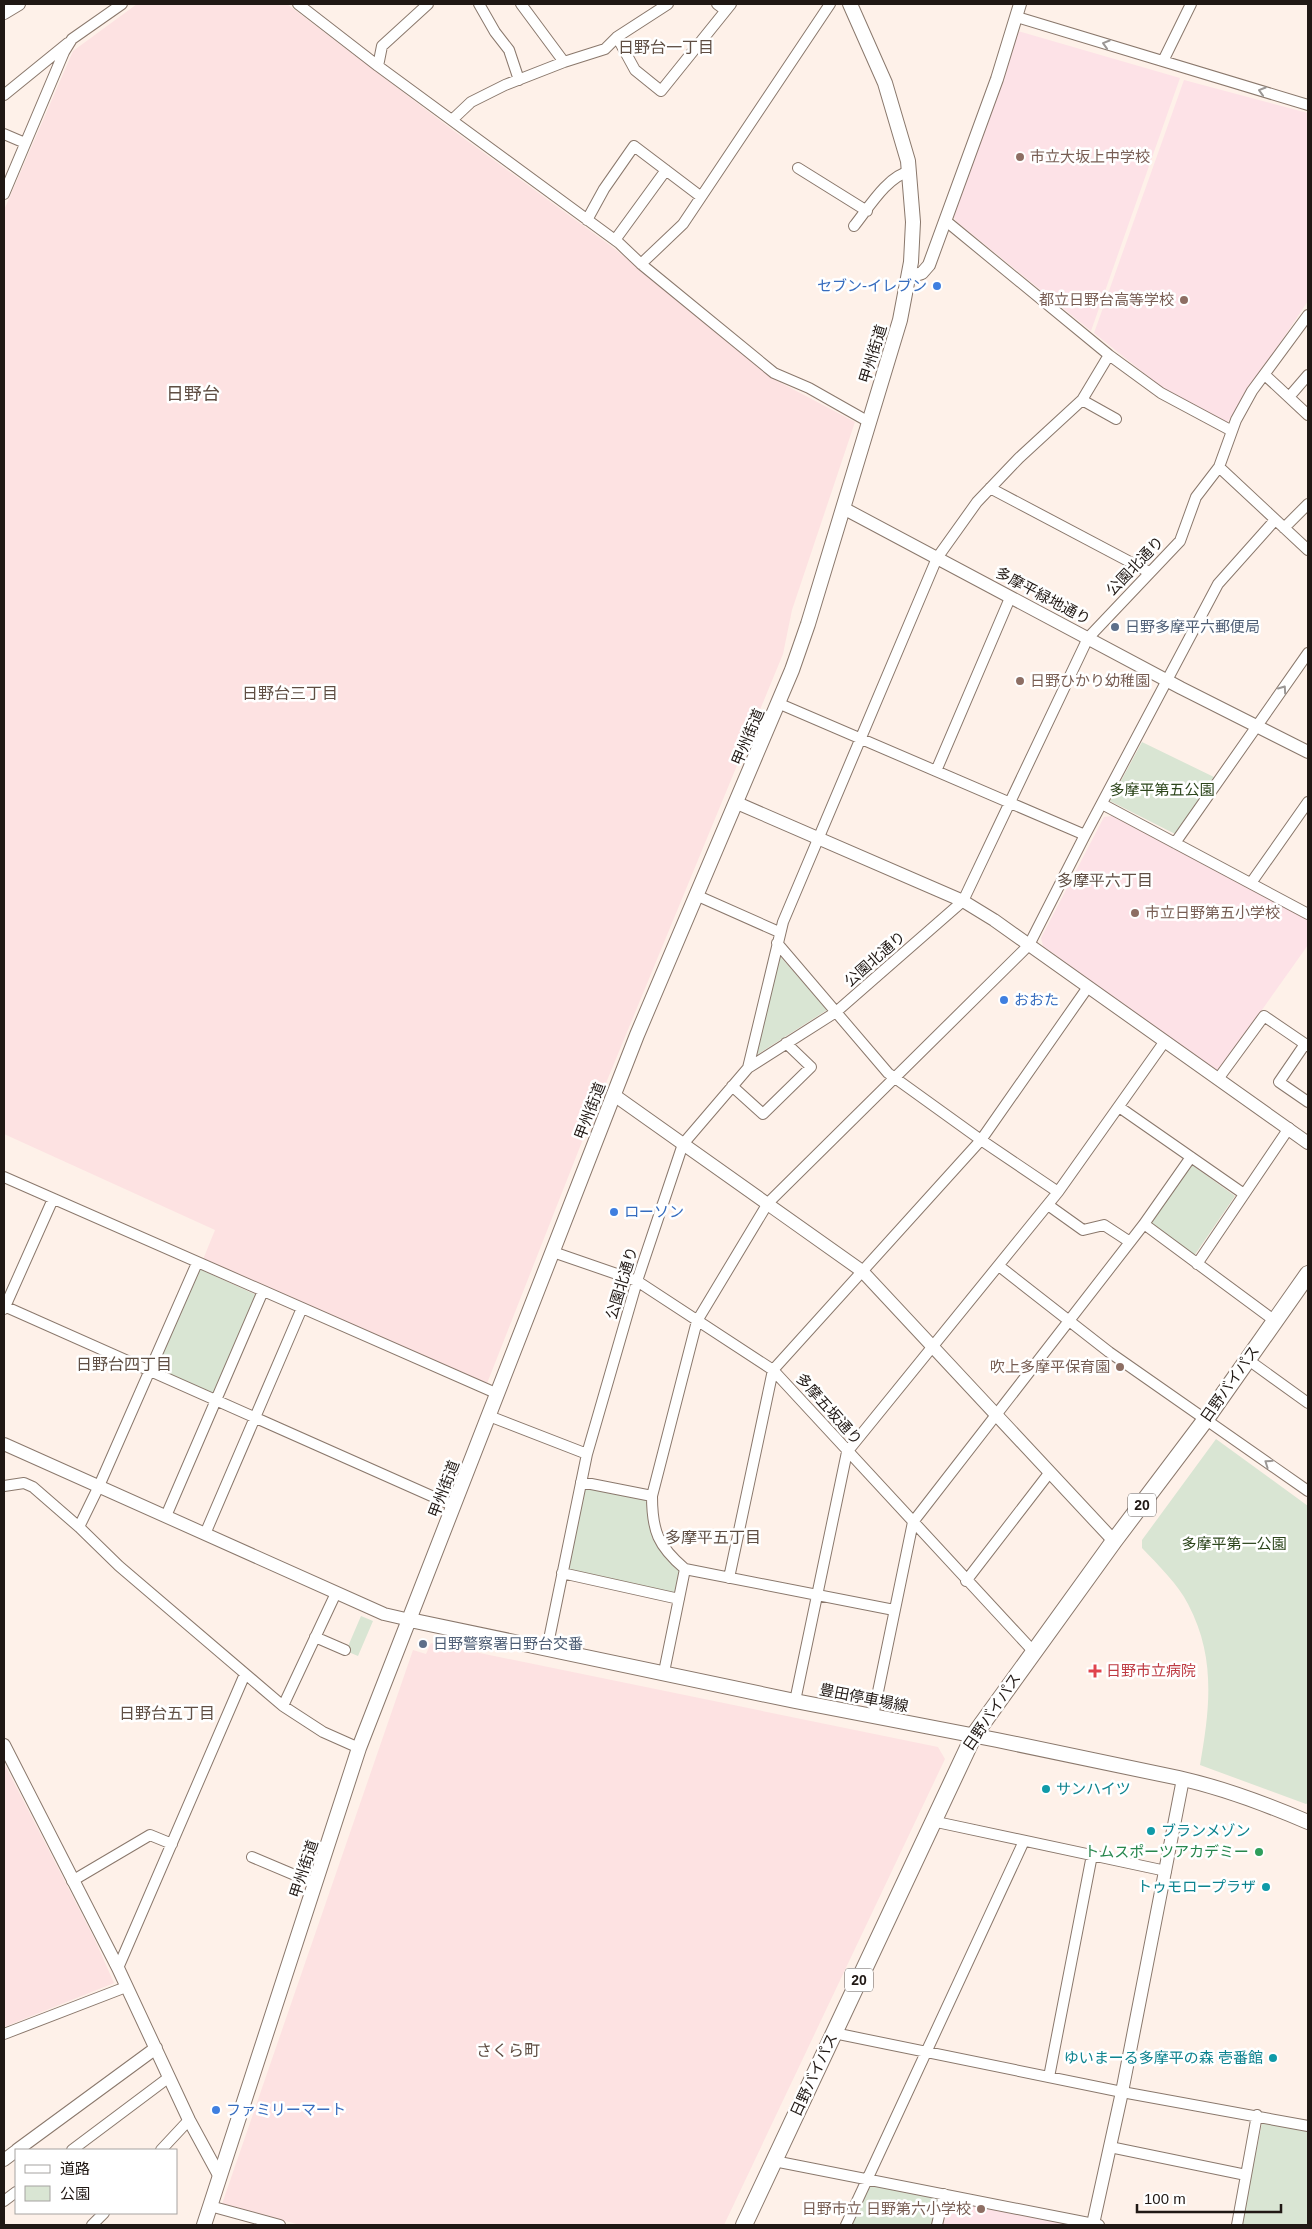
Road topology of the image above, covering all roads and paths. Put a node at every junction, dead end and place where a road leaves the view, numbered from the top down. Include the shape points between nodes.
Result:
1 (19, 4) edge
2 (122, 4) edge
3 (298, 4) edge
4 (428, 4) edge
5 (479, 4) edge
6 (521, 4) edge
7 (668, 4) edge
8 (830, 4) edge
9 (850, 4) edge
10 (1020, 4) edge
11 (1191, 4) edge
12 (724, 6) edge
13 (4, 13) edge
14 (1016, 17) junction
15 (617, 37) junction
16 (72, 39) junction
17 (1163, 61) junction
18 (564, 62) junction
19 (378, 66) junction
20 (520, 80) junction
21 (4, 95) edge
22 (1308, 106) edge
23 (452, 120) junction
24 (4, 134) edge
25 (25, 143) junction
26 (798, 168) dead end
27 (666, 170) junction
28 (909, 172) junction
29 (4, 194) edge
30 (700, 196) junction
31 (867, 211) junction
32 (586, 220) junction
33 (946, 221) junction
34 (854, 226) dead end
35 (615, 240) junction
36 (641, 264) junction
37 (909, 277) junction
38 (1308, 315) edge
39 (1109, 355) junction
40 (1308, 374) edge
41 (1265, 375) junction
42 (1289, 397) junction
43 (1082, 400) junction
44 (1308, 415) edge
45 (1116, 419) dead end
46 (869, 422) junction
47 (1232, 431) junction
48 (1219, 467) junction
49 (990, 488) junction
50 (1308, 504) edge
51 (843, 508) junction
52 (1275, 520) junction
53 (1284, 528) junction
54 (1308, 550) edge
55 (937, 558) junction
56 (1149, 572) junction
57 (1010, 598) junction
58 (1088, 638) junction
59 (1308, 653) edge
60 (1167, 680) junction
61 (780, 704) junction
62 (1258, 726) junction
63 (862, 739) junction
64 (1308, 752) edge
65 (936, 771) junction
66 (1308, 802) edge
67 (737, 803) junction
68 (1010, 803) junction
69 (1102, 804) junction
70 (1085, 835) junction
71 (818, 838) junction
72 (1175, 843) junction
73 (1251, 883) junction
74 (698, 896) junction
75 (963, 901) junction
76 (1308, 914) edge
77 (779, 932) junction
78 (777, 943) junction
79 (1029, 945) junction
80 (1088, 987) junction
81 (836, 1012) junction
82 (1165, 1041) junction
83 (786, 1043) junction
84 (1307, 1045) edge
85 (748, 1068) junction
86 (894, 1078) junction
87 (1218, 1079) junction
88 (732, 1086) junction
89 (614, 1095) junction
90 (1308, 1102) edge
91 (1119, 1107) junction
92 (1289, 1128) junction
93 (981, 1140) junction
94 (1308, 1141) edge
95 (683, 1144) junction
96 (1191, 1157) junction
97 (4, 1177) edge
98 (1058, 1192) junction
99 (1244, 1194) junction
100 (53, 1199) junction
101 (768, 1203) junction
102 (1048, 1205) junction
103 (1144, 1224) junction
104 (1130, 1242) junction
105 (553, 1252) junction
106 (197, 1263) junction
107 (1197, 1264) junction
108 (999, 1266) junction
109 (862, 1271) junction
110 (1308, 1274) edge
111 (637, 1282) junction
112 (263, 1292) junction
113 (4, 1307) edge
114 (302, 1308) junction
115 (697, 1321) junction
116 (1275, 1321) junction
117 (1068, 1322) junction
118 (934, 1346) junction
119 (1247, 1359) junction
120 (773, 1370) junction
121 (150, 1371) junction
122 (498, 1394) junction
123 (216, 1400) junction
124 (1308, 1403) edge
125 (996, 1414) junction
126 (489, 1416) junction
127 (255, 1417) junction
128 (1206, 1419) junction
129 (4, 1444) edge
130 (848, 1452) junction
131 (587, 1454) junction
132 (1050, 1472) junction
133 (581, 1482) junction
134 (4, 1486) edge
135 (99, 1486) junction
136 (1308, 1491) edge
137 (652, 1496) junction
138 (454, 1506) junction
139 (166, 1516) junction
140 (913, 1522) junction
141 (79, 1527) junction
142 (205, 1534) junction
143 (1114, 1541) junction
144 (685, 1569) junction
145 (562, 1574) junction
146 (729, 1578) junction
147 (966, 1581) junction
148 (336, 1592) junction
149 (817, 1596) junction
150 (678, 1599) junction
151 (894, 1610) junction
152 (410, 1620) junction
153 (316, 1637) junction
154 (547, 1649) junction
155 (345, 1650) dead end
156 (1033, 1652) junction
157 (664, 1672) junction
158 (245, 1674) junction
159 (795, 1701) junction
160 (283, 1706) junction
161 (873, 1716) junction
162 (974, 1735) junction
163 (4, 1745) edge
164 (360, 1748) junction
165 (1183, 1779) junction
166 (932, 1821) junction
167 (1308, 1822) edge
168 (1024, 1841) junction
169 (172, 1844) junction
170 (1092, 1855) junction
171 (252, 1858) dead end
172 (1166, 1871) junction
173 (72, 1881) junction
174 (316, 1884) junction
175 (118, 1968) junction
176 (126, 1987) junction
177 (4, 2034) edge
178 (834, 2034) junction
179 (156, 2048) junction
180 (927, 2052) junction
181 (1049, 2077) junction
182 (168, 2078) junction
183 (1122, 2092) junction
184 (1257, 2115) junction
185 (189, 2120) junction
186 (1308, 2126) edge
187 (1110, 2147) junction
188 (20, 2149) edge
189 (73, 2149) edge
190 (162, 2149) edge
191 (15, 2152) edge
192 (4, 2160) edge
193 (774, 2161) junction
194 (1246, 2174) junction
195 (220, 2176) junction
196 (868, 2178) junction
197 (15, 2193) edge
198 (944, 2194) junction
199 (4, 2202) edge
200 (210, 2206) junction
201 (103, 2214) edge
202 (92, 2225) edge
203 (204, 2225) edge
204 (280, 2225) edge
205 (744, 2225) edge
206 (846, 2225) edge
207 (937, 2225) edge
208 (1096, 2225) edge
209 (1237, 2225) edge

1 - 13 street
2 - 16 street
3 - 19 street
4 - 19 street via 382,46
5 - 20 street via 509,50
6 - 18 street
7 - 15 street
8 - 30 street
9 - 28 main road, 甲州街道 via 885,83
10 - 14 street
11 - 17 street
12 - 15 street via 661,91 635,70
17 -> 14 street
14 - 33 street
15 - 18 street via 605,49
16 - 21 street
16 - 25 street
22 -> 17 street
18 - 20 street
19 - 23 street
20 - 23 street via 471,102
23 - 32 street
24 - 25 street
25 - 29 street
26 - 31 street
27 - 30 street
27 - 32 street via 634,146
27 - 35 street
28 - 31 street via 889,183
28 - 37 main road, 甲州街道 via 913,222
30 - 36 street via 683,224
31 - 34 street
32 - 35 street
33 - 37 street via 929,266 922,273
33 - 39 street
35 - 36 street
36 - 46 street via 774,373 809,388
37 - 46 main road, 甲州街道 via 900,320
38 - 41 street, 公園北通り
39 - 43 street
39 - 47 street via 1161,393
40 - 42 street
41 - 42 street
41 - 47 street, 公園北通り via 1252,391
42 - 44 street
43 - 45 street
43 - 49 street
46 - 51 main road, 甲州街道
47 - 48 street, 公園北通り
48 - 52 street
48 - 56 street, 公園北通り via 1196,497 1180,541
49 - 55 street
49 - 56 street
50 - 53 street
51 - 55 street, 多摩平緑地通り
51 - 61 main road, 甲州街道
52 - 53 street
52 - 60 street via 1218,584
53 - 54 street
55 - 57 street, 多摩平緑地通り
55 - 63 street
56 - 58 street, 公園北通り
57 - 58 street, 多摩平緑地通り
57 - 65 street
58 - 60 street, 多摩平緑地通り
58 - 68 street, 公園北通り
62 -> 59 street
60 - 62 street, 多摩平緑地通り
60 - 69 street
61 - 63 street
61 - 67 main road, 甲州街道
62 - 64 street, 多摩平緑地通り
62 - 72 street
63 - 65 street
63 - 71 street
65 - 68 street
66 - 73 street
67 - 71 street
67 - 74 main road, 甲州街道
68 - 70 street
68 - 75 street, 公園北通り
69 - 70 street
69 - 72 street
70 - 79 street
71 - 75 street
71 - 77 street
72 - 73 street
73 - 76 street
74 - 77 street
74 - 89 main road, 甲州街道
75 - 79 street
75 - 81 street, 公園北通り
77 - 78 street
78 - 81 street
78 - 85 street
79 - 80 street
79 - 86 street
80 - 82 street
80 - 93 street
81 - 83 street, 公園北通り
81 - 86 street
82 - 87 street
82 - 91 street
83 - 85 street, 公園北通り
83 - 88 street via 811,1067 763,1114
84 - 87 street via 1264,1016
84 - 90 street via 1279,1082
85 - 88 street, 公園北通り
86 - 93 street
86 - 101 street
87 - 92 street
88 - 95 street, 公園北通り
89 - 95 street
89 - 105 main road, 甲州街道
91 - 96 street
91 - 98 street
92 - 94 street
92 - 99 street
93 - 98 street
93 - 109 street
95 - 101 street
95 - 111 street, 公園北通り
96 - 99 street
96 - 103 street
97 - 100 street
98 - 102 street
99 - 107 street
100 - 106 street
100 - 113 street
101 - 109 street
101 - 115 street
102 - 104 street via 1083,1230 1104,1226
102 - 108 street
103 - 104 street
103 - 107 street
104 - 117 street
105 - 111 street, 多摩五坂通り
105 - 122 main road, 甲州街道
106 - 112 street
106 - 121 street
107 - 116 street
108 - 117 street
108 - 118 street
109 - 118 street
109 - 120 street
110 - 116 highway, 日野バイパス / 20
111 - 115 street, 多摩五坂通り
111 - 131 street, 公園北通り
112 - 114 street
112 - 123 street
113 - 121 street
114 - 122 street
114 - 127 street
115 - 120 street, 多摩五坂通り
115 - 137 street
116 - 119 highway, 日野バイパス / 20
117 - 125 street
117 - 128 street
118 - 125 street
118 - 130 street
119 - 124 street
119 - 128 highway, 日野バイパス / 20
120 - 130 street, 多摩五坂通り
120 - 146 street
121 - 123 street
121 - 135 street
122 - 126 main road, 甲州街道
123 - 127 street
123 - 139 street
125 - 132 street
125 - 140 street
126 - 131 street
126 - 138 main road, 甲州街道
127 - 138 street
127 - 142 street
136 -> 128 street
128 - 143 highway, 日野バイパス / 20
129 - 135 street
130 - 140 street, 多摩五坂通り
130 - 149 street
131 - 133 street, 公園北通り
132 - 143 street
132 - 147 street
133 - 137 street
133 - 145 street, 公園北通り
134 - 141 street via 24,1483 33,1487
135 - 139 street
135 - 141 street
137 - 144 street via 657,1537 669,1555
138 - 152 main road, 甲州街道
139 - 142 street
140 - 147 street, 多摩五坂通り
140 - 151 street
141 - 158 street via 119,1566
142 - 148 street
143 - 156 highway, 日野バイパス / 20
144 - 146 street
144 - 150 street
145 - 150 street
145 - 154 street, 公園北通り
146 - 149 street
147 - 156 street, 多摩五坂通り
148 - 152 street via 384,1614
148 - 153 street
149 - 151 street
149 - 159 street
150 - 157 street
151 - 161 street
152 - 154 main road, 豊田停車場線
152 - 164 main road, 甲州街道
153 - 155 street
153 - 160 street
154 - 157 main road, 豊田停車場線
156 - 162 highway, 日野バイパス / 20
157 - 159 main road, 豊田停車場線
158 - 160 street
158 - 169 street
159 - 161 main road, 豊田停車場線
160 - 164 street via 323,1732
161 - 162 main road, 豊田停車場線
162 - 165 main road, 豊田停車場線
162 - 166 highway, 日野バイパス / 20
163 - 173 street
164 - 174 main road, 甲州街道
165 - 167 main road, 豊田停車場線 via 1235,1794
165 - 172 street
166 - 168 street
166 - 178 highway, 日野バイパス / 20
168 - 170 street
168 - 180 street
169 - 173 street via 150,1835
169 - 175 street
170 - 172 street
170 - 181 street
171 - 174 street
172 - 183 street
173 - 175 street
174 - 195 main road, 甲州街道
175 - 176 street
176 - 177 street
176 - 179 street
178 - 180 street
178 - 193 highway, 日野バイパス / 20
179 - 182 street
179 - 188 street
180 - 181 street
180 - 196 street
181 - 183 street
182 - 185 street
182 - 189 street
183 - 184 street
183 - 187 street
184 - 186 street
184 - 194 street
185 - 190 street
185 - 195 street
187 - 194 street
187 - 208 street
191 - 192 street
193 - 196 street
193 - 205 highway, 日野バイパス / 20
194 - 209 street
195 - 200 main road, 甲州街道
196 - 198 street
196 - 206 street
197 - 199 street
198 - 207 street
198 - 208 street
200 - 203 main road, 甲州街道
200 - 204 street
201 - 202 street

